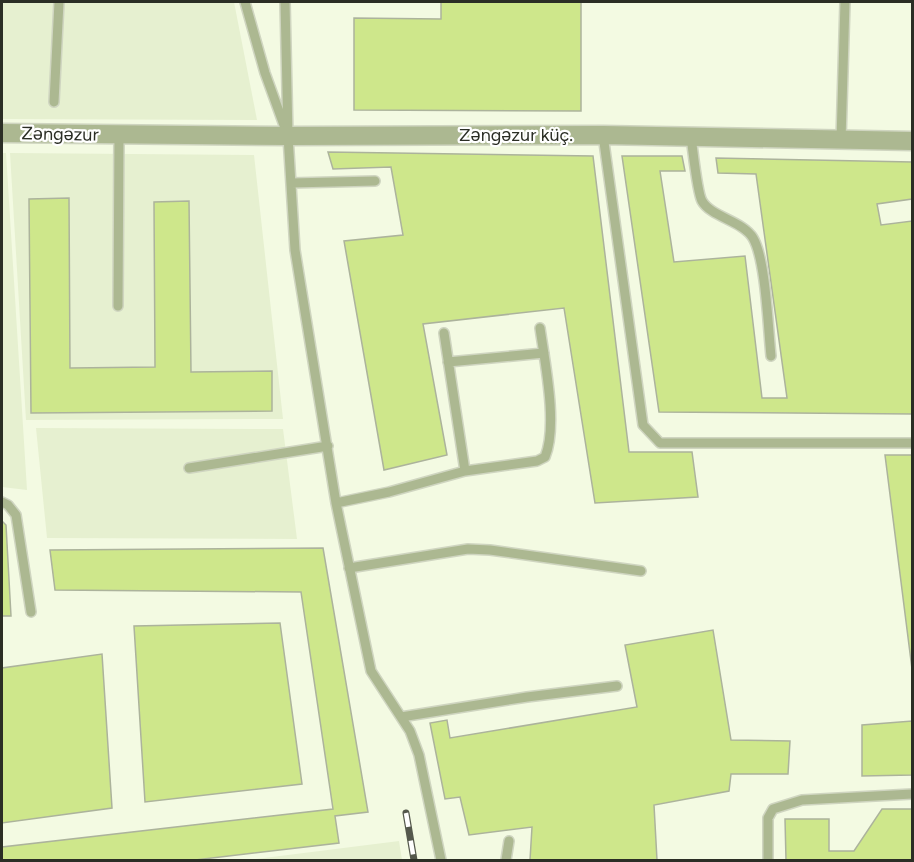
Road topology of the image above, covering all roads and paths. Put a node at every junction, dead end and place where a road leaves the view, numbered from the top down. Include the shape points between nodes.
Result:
1 (58, 2) edge
2 (245, 2) edge
3 (285, 2) edge
4 (845, 2) edge
5 (54, 102) dead end
6 (2, 133) edge
7 (119, 135) junction
8 (603, 135) junction
9 (288, 136) junction
10 (691, 137) junction
11 (841, 140) junction
12 (912, 141) edge
13 (375, 182) dead end
14 (291, 183) junction
15 (118, 306) dead end
16 (540, 328) dead end
17 (444, 333) dead end
18 (544, 352) junction
19 (771, 356) dead end
20 (448, 362) junction
21 (912, 442) edge
22 (328, 447) junction
23 (189, 468) dead end
24 (465, 471) junction
25 (2, 502) edge
26 (336, 503) junction
27 (350, 567) junction
28 (641, 571) dead end
29 (31, 612) dead end
30 (617, 686) dead end
31 (401, 717) junction
32 (912, 794) edge
33 (509, 841) dead end
34 (441, 861) edge
35 (506, 861) edge
36 (768, 861) edge

1 - 5 lane
2 - 9 lane
3 - 9 lane
4 - 11 lane
6 - 7 street, Zəngəzur
7 - 9 street, Zəngəzur küç.
7 - 15 lane
8 - 9 street, Zəngəzur küç.
8 - 10 street, Zəngəzur küç.
8 - 21 lane via 643,424 660,442
9 - 14 lane
10 - 11 street, Zəngəzur küç.
10 - 19 lane via 701,200 752,236 760,254
11 - 12 street, Zəngəzur küç.
13 - 14 lane
14 - 22 lane via 295,250
16 - 18 lane
17 - 20 lane
18 - 20 lane
18 - 24 lane via 552,429 545,457
20 - 24 lane
22 - 23 lane
22 - 26 lane
24 - 26 lane
25 - 29 lane via 16,514
26 - 27 lane
27 - 28 lane via 468,549
27 - 31 lane via 371,671
30 - 31 lane
31 - 34 lane via 419,754
32 - 36 lane via 802,800 773,809 768,818
33 - 35 lane

